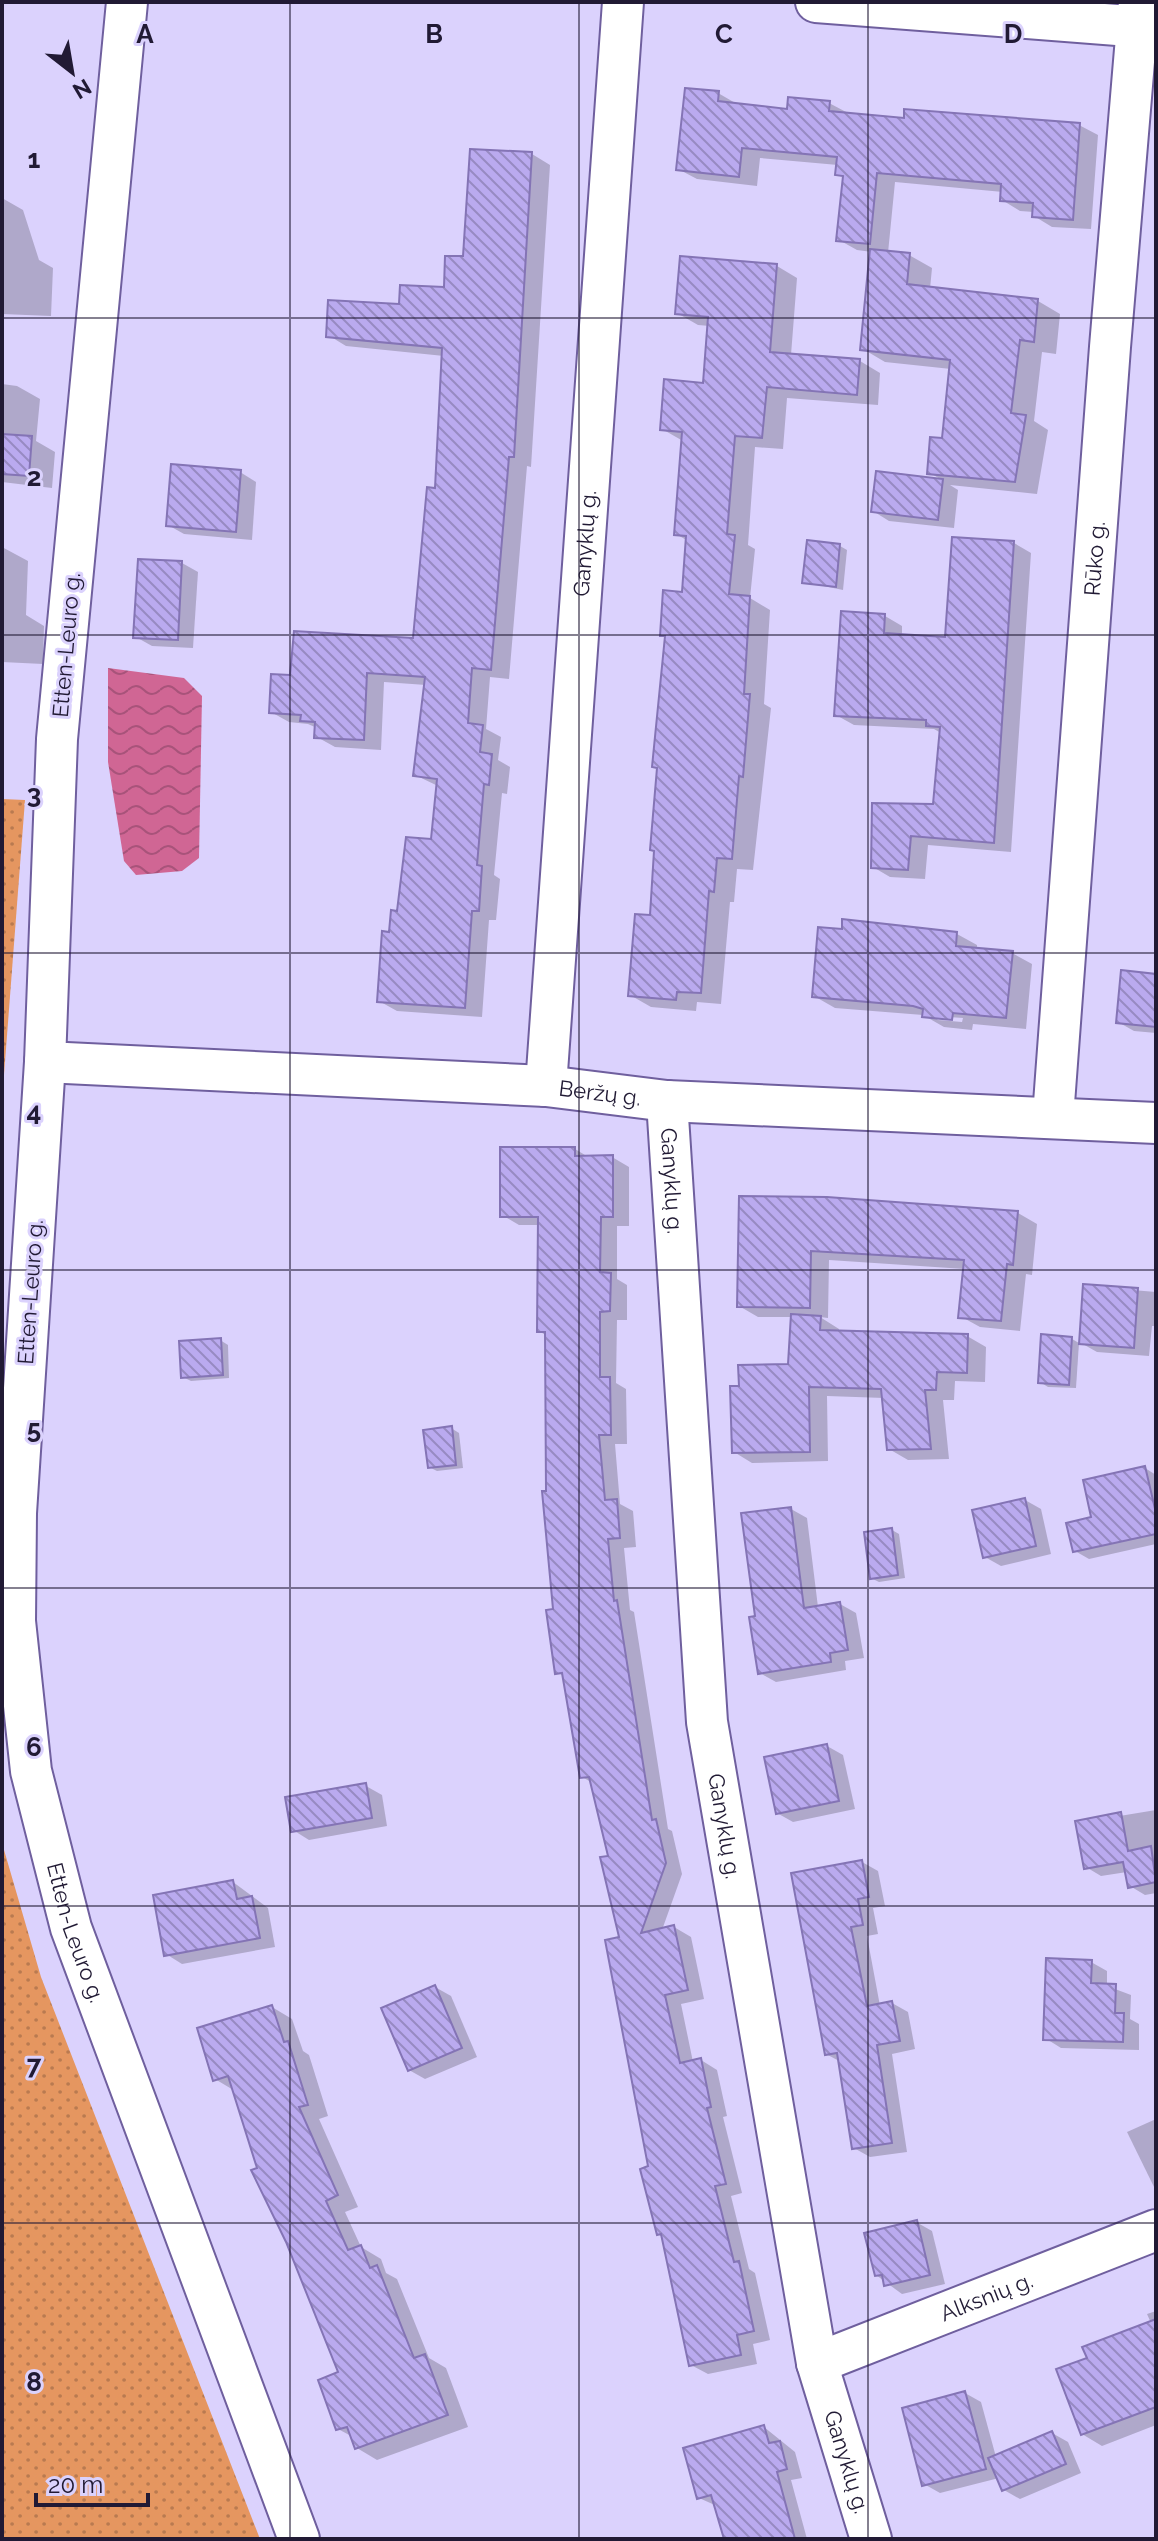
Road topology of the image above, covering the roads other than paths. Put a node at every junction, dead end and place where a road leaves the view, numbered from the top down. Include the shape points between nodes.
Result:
1 (127, 2) edge
2 (623, 2) edge
3 (816, 2) edge
4 (1144, 19) edge
5 (45, 1062) junction
6 (546, 1086) junction
7 (667, 1101) junction
8 (1053, 1117) junction
9 (1156, 1123) edge
10 (1156, 2230) edge
11 (817, 2363) junction
12 (299, 2539) edge
13 (871, 2539) edge

1 - 5 street, Etten-Leuro g. via 57,739
2 - 6 street, Ganyklų g.
3 - 4 street
4 - 8 street, Rūko g.
5 - 6 street, Beržų g.
5 - 12 street, Etten-Leuro g. via 16,1513 15,1621 31,1771 71,1928
6 - 7 street, Beržų g.
7 - 8 street, Beržų g.
7 - 11 street, Ganyklų g. via 707,1722
8 - 9 street, Beržų g.
10 - 11 street, Alksnių g.
11 - 13 street, Ganyklų g.

